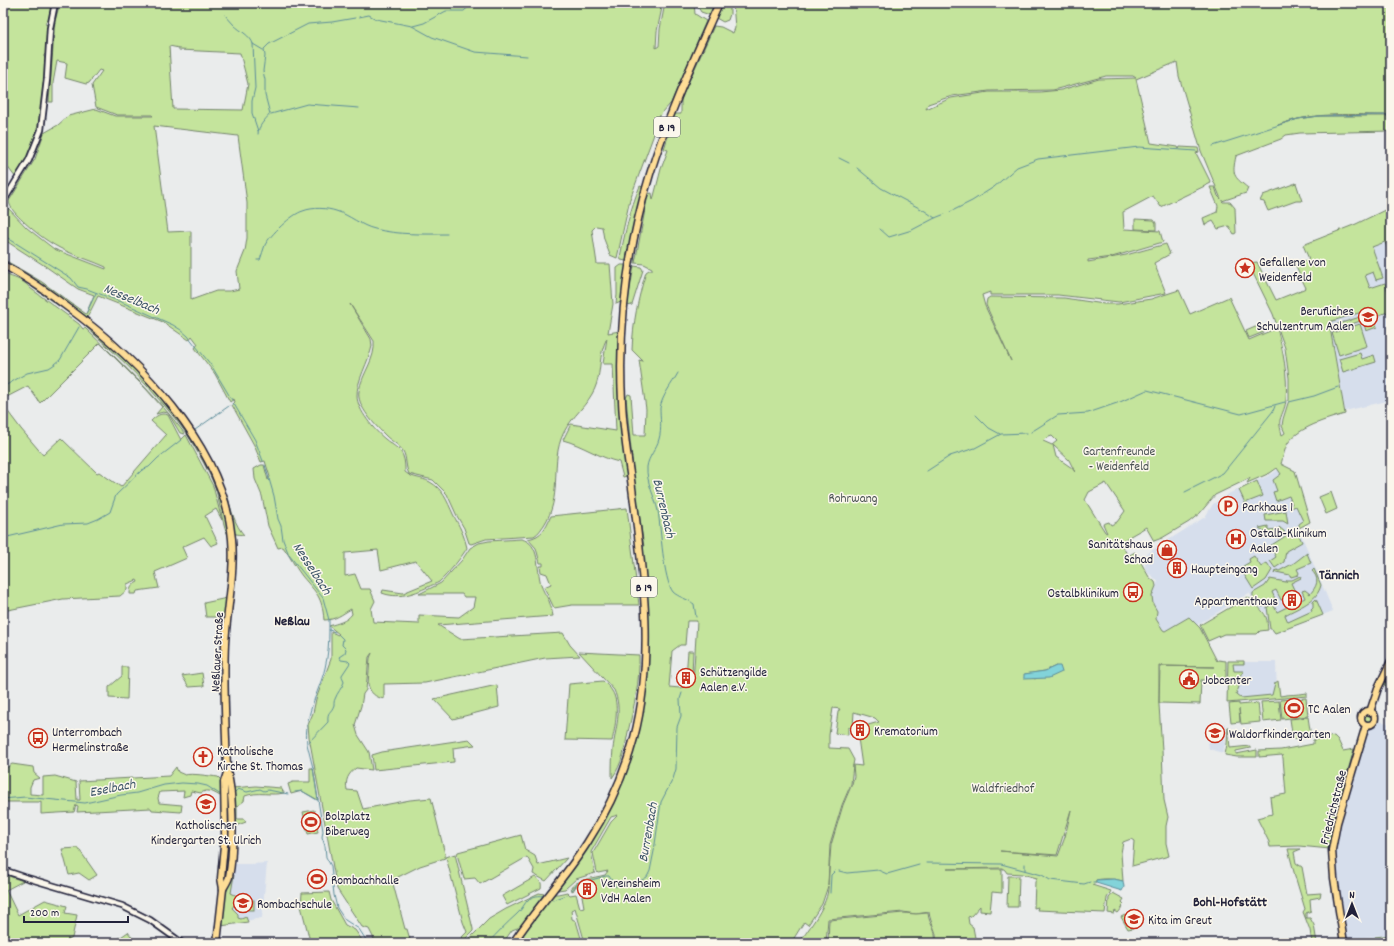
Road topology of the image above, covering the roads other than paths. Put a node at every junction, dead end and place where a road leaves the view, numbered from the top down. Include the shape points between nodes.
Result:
1 (55, 3) edge
2 (719, 3) edge
3 (3, 202) edge
4 (3, 265) edge
5 (1391, 661) edge
6 (1370, 712) junction
7 (1366, 725) junction
8 (3, 870) edge
9 (182, 943) edge
10 (217, 943) edge
11 (513, 943) edge
12 (1344, 943) edge

1 - 3 street via 50,28 41,130 29,160
2 - 11 main road, B 19 via 685,79 657,155 641,208 628,269 621,388 640,550 645,645 640,711 634,739 615,792 588,842
4 - 10 main road, Neßlauer Straße via 49,293 129,358 165,397 190,431 219,484 232,534 233,576 224,673 232,840
5 - 6 main road, Friedrichstraße
6 - 7 main road, Friedrichstraße via 1364,713 1362,717 1362,722
6 - 7 main road, Friedrichstraße via 1375,721
7 - 12 main road, Friedrichstraße via 1337,823 1332,850
8 - 9 street via 122,906 150,920

